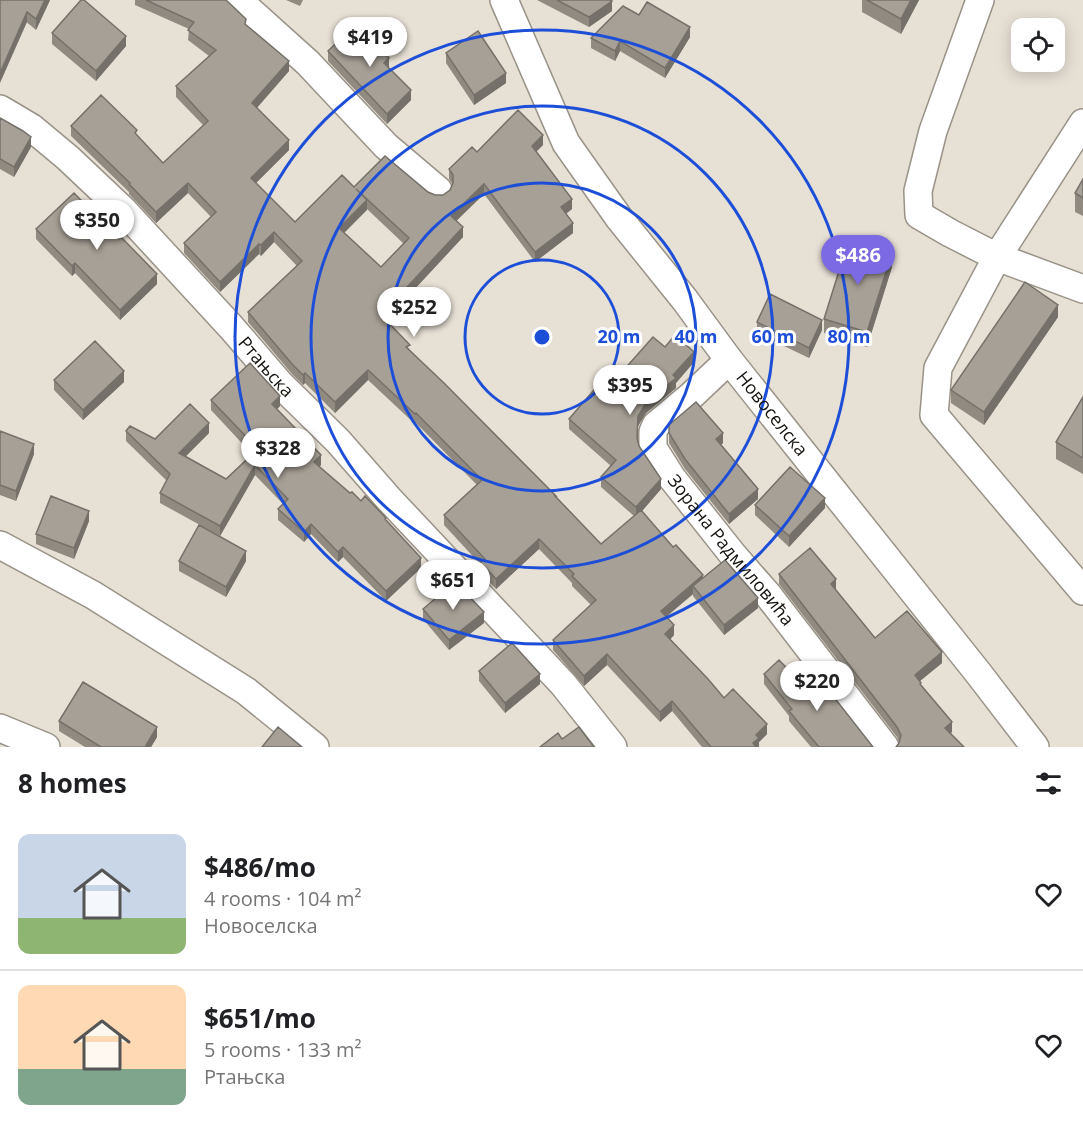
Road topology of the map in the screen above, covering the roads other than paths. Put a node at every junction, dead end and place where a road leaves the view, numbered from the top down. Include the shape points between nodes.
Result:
1 (238, 0) edge
2 (504, 0) edge
3 (980, 0) edge
4 (0, 109) edge
5 (1083, 123) edge
6 (438, 190) dead end
7 (997, 257) junction
8 (1083, 289) edge
9 (729, 360) junction
10 (0, 545) edge
11 (1083, 591) edge
12 (0, 728) edge
13 (46, 747) edge
14 (315, 747) edge
15 (613, 747) edge
16 (885, 747) edge
17 (1035, 747) edge

1 - 6 street via 308,63 386,146
2 - 9 street, Новоселска via 566,143
3 - 7 street via 933,131 918,191 918,215
4 - 15 street, Ртањска via 32,128 123,210 281,385 338,441 563,684
5 - 7 street
7 - 8 street
7 - 11 street via 938,368 934,415
9 - 16 street, Зорана Радмиловића via 656,425 653,448 672,478
9 - 17 street, Новоселска
10 - 14 street via 93,596 246,691
12 - 13 street

